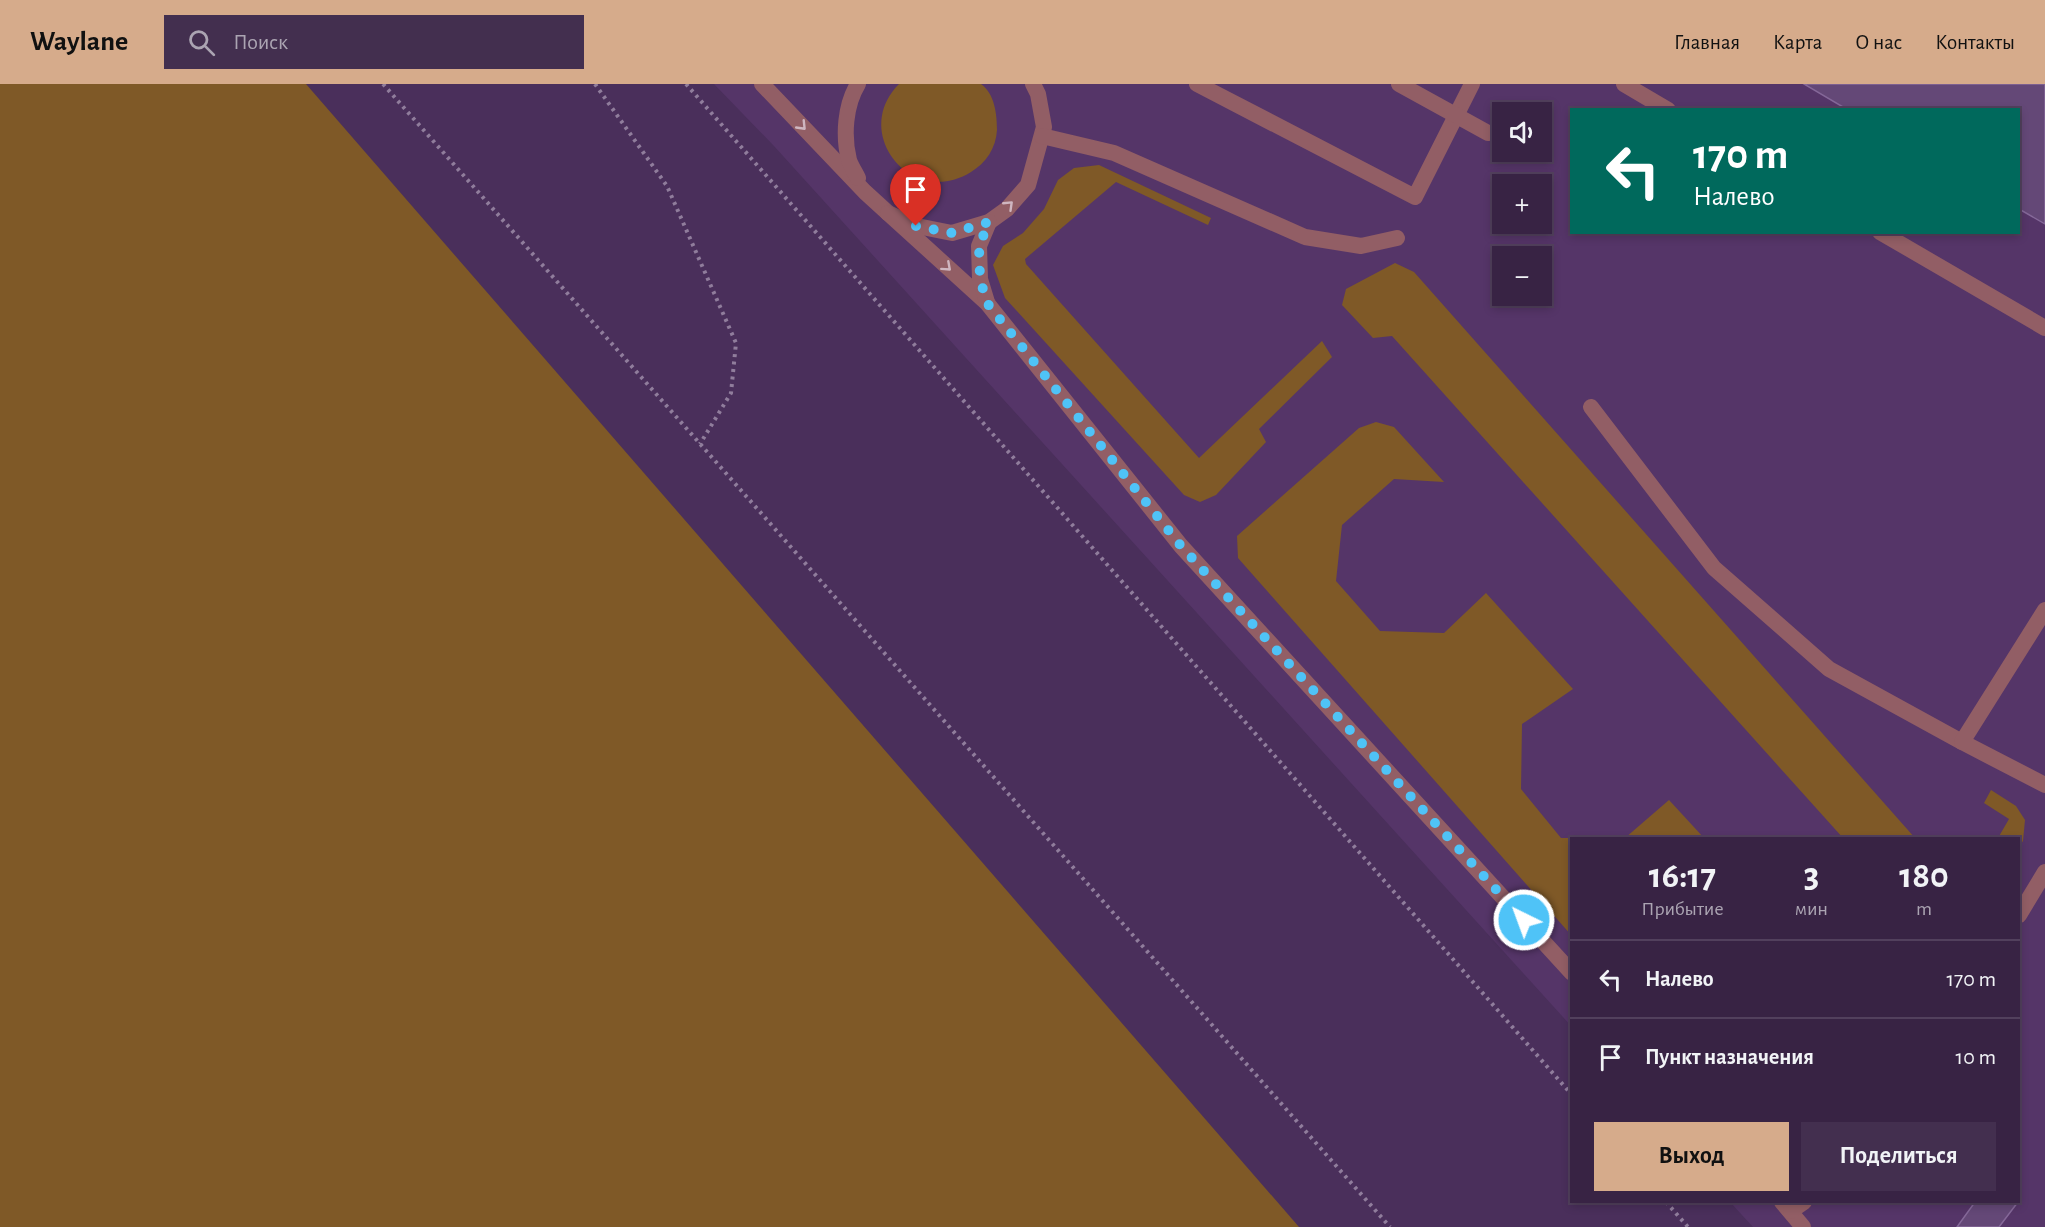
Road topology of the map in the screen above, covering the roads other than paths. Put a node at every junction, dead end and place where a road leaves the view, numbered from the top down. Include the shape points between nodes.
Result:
1 (762, 84) edge
2 (858, 84) edge
3 (1197, 84) edge
4 (1399, 84) edge
5 (1472, 84) edge
6 (1624, 84) edge
7 (1038, 87) edge
8 (1665, 108) edge
9 (1455, 115) junction
10 (1488, 133) dead end
11 (1042, 136) junction
12 (865, 192) junction
13 (888, 213) junction
14 (989, 222) junction
15 (1883, 234) edge
16 (1397, 238) dead end
17 (987, 303) junction
18 (2045, 328) edge
19 (1592, 407) dead end
20 (2045, 610) edge
21 (1962, 742) junction
22 (2045, 785) edge
23 (2045, 872) edge
24 (2020, 913) edge
25 (1570, 971) edge
26 (1792, 1205) edge
27 (1803, 1227) edge

1 -> 12 lane
2 - 12 lane via 845,126 849,161
3 - 9 lane via 1415,197
4 - 9 lane
5 - 9 lane
6 - 8 lane
7 - 11 lane
9 - 10 lane
14 -> 11 lane via 1028,185
11 - 16 lane via 1114,153 1305,237 1361,246
12 - 13 lane
13 - 14 lane via 916,226 952,233
13 -> 17 lane
14 - 17 lane via 979,246 980,279
15 - 18 lane
17 - 25 lane via 1181,546
19 - 21 lane via 1714,568 1829,669
20 - 21 lane
21 - 22 lane
23 - 24 lane
26 - 27 lane

